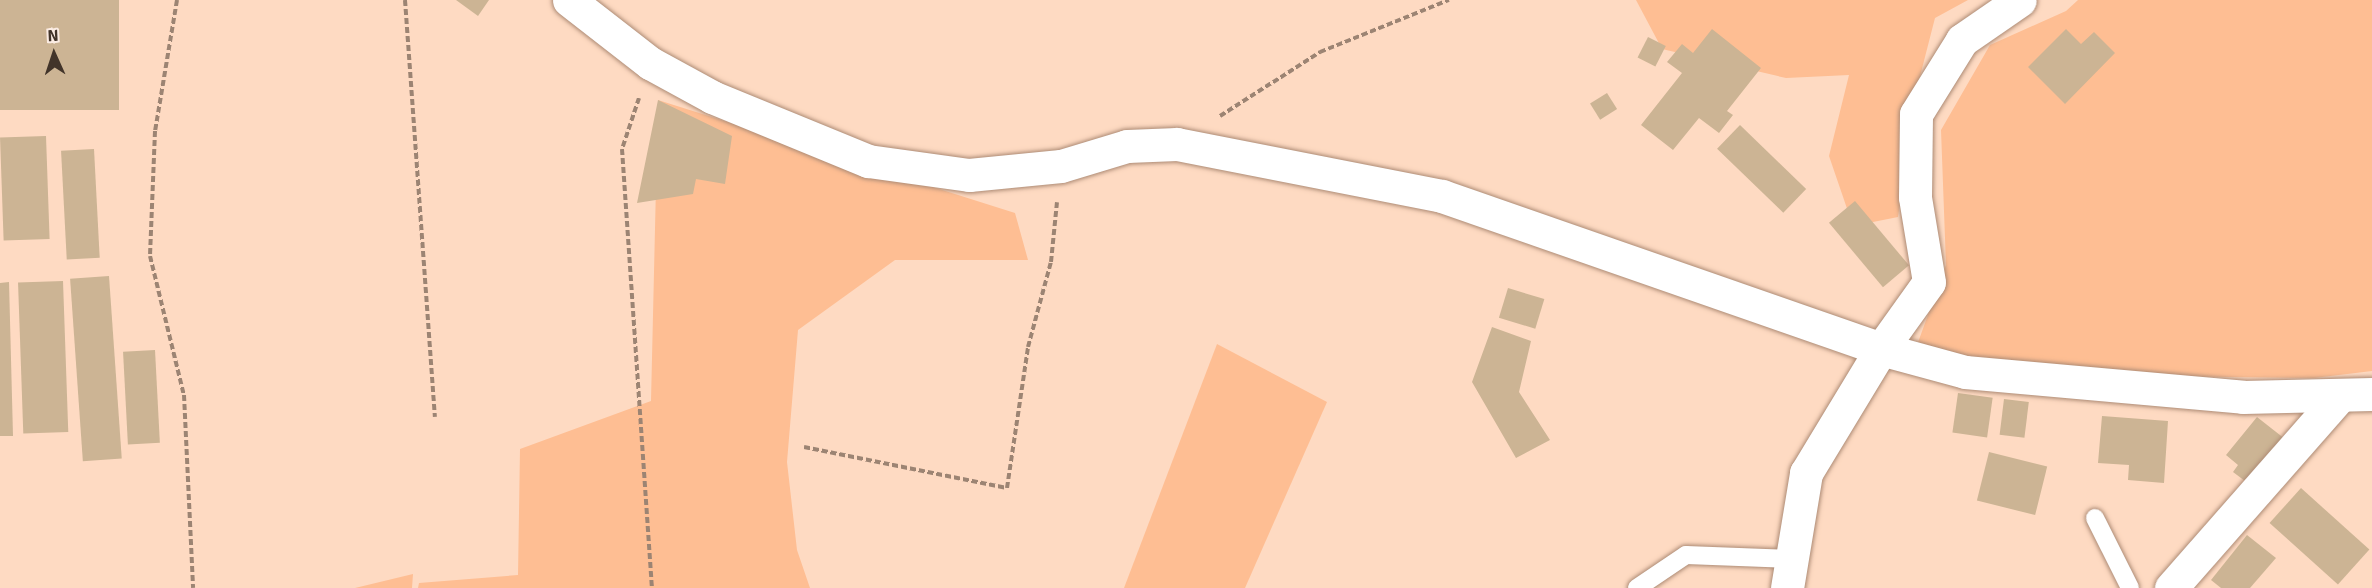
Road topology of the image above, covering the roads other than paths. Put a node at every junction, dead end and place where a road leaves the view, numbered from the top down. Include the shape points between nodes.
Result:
1 (569, 0) edge
2 (2020, 0) edge
3 (1881, 349) junction
4 (2372, 394) edge
5 (2339, 397) junction
6 (2095, 518) dead end
7 (1790, 573) edge
8 (1637, 588) edge
9 (2130, 588) edge
10 (2171, 588) edge

1 - 3 street via 650,63 712,97 868,161 969,175 1061,166 1127,146 1177,144 1442,196
2 - 3 street via 1962,40 1916,114 1915,196 1929,282
3 - 5 street via 1965,372 2066,383 2243,397
3 - 7 street via 1806,473
4 - 5 street
5 - 10 street
6 - 9 lane
7 - 8 lane via 1686,555

